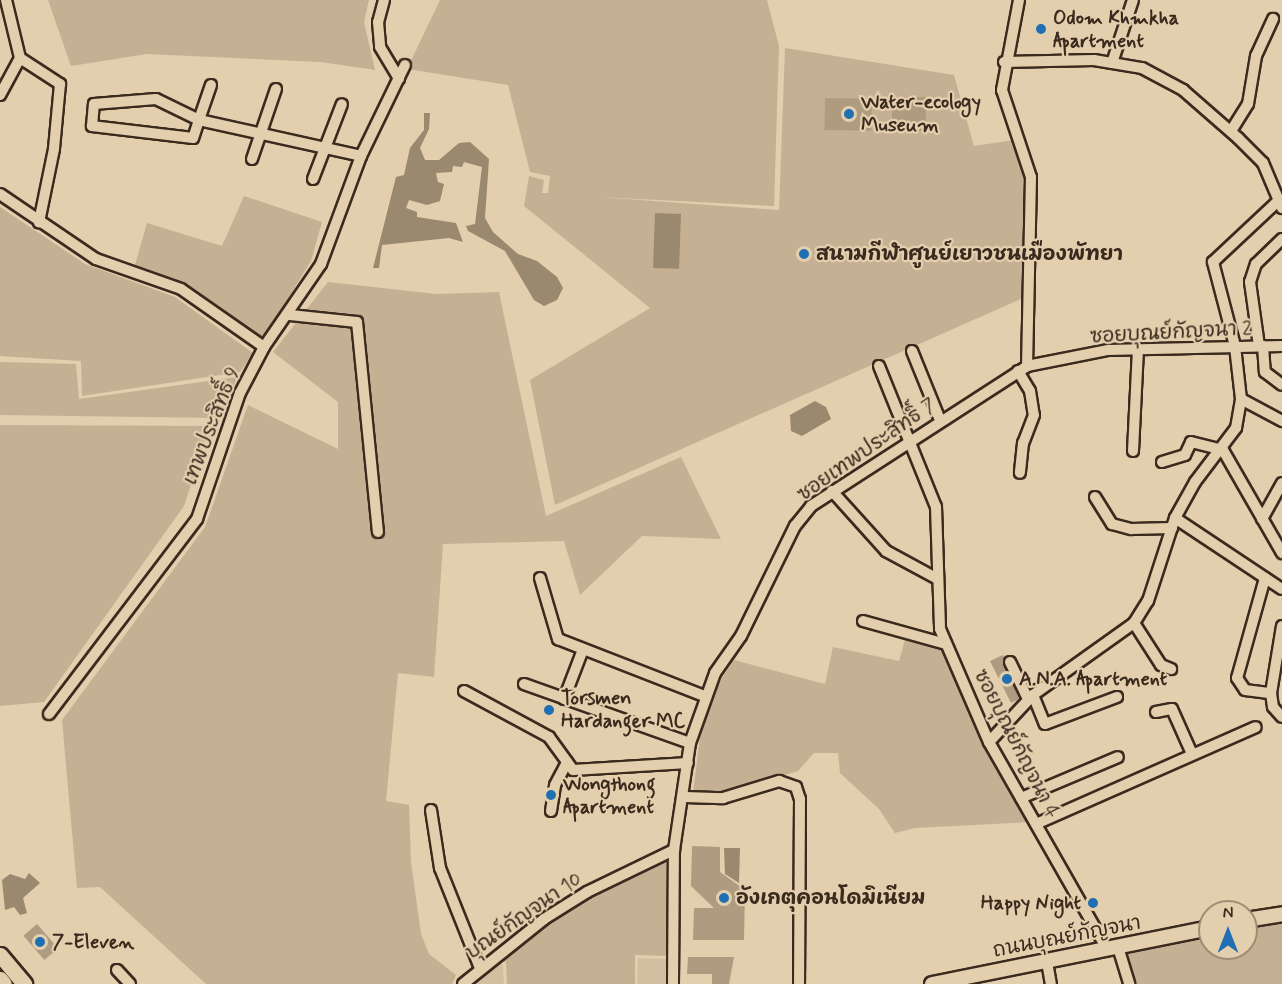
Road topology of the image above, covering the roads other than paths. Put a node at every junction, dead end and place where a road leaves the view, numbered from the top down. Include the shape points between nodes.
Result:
1 (6, 0) edge
2 (384, 0) edge
3 (1019, 0) edge
4 (1133, 0) edge
5 (1273, 20) dead end
6 (20, 58) junction
7 (1004, 62) junction
8 (1112, 63) junction
9 (405, 65) dead end
10 (399, 79) junction
11 (211, 85) dead end
12 (276, 89) dead end
13 (0, 95) edge
14 (342, 104) dead end
15 (199, 120) junction
16 (1231, 131) junction
17 (262, 132) junction
18 (324, 146) junction
19 (360, 156) junction
20 (252, 159) dead end
21 (313, 179) dead end
22 (0, 194) edge
23 (1280, 204) edge
24 (39, 222) junction
25 (1282, 239) edge
26 (290, 315) junction
27 (1235, 346) junction
28 (1261, 346) junction
29 (1282, 346) edge
30 (264, 347) junction
31 (1138, 349) junction
32 (912, 351) dead end
33 (879, 366) dead end
34 (1023, 369) junction
35 (1282, 385) edge
36 (1241, 399) junction
37 (940, 420) junction
38 (1282, 421) edge
39 (908, 440) junction
40 (1223, 450) junction
41 (1133, 451) dead end
42 (1162, 462) dead end
43 (1020, 473) dead end
44 (1282, 483) edge
45 (832, 491) junction
46 (1095, 497) dead end
47 (1262, 519) junction
48 (1174, 523) junction
49 (378, 532) dead end
50 (1282, 553) edge
51 (540, 578) dead end
52 (936, 578) junction
53 (1265, 578) junction
54 (1282, 589) edge
55 (863, 621) dead end
56 (1134, 623) junction
57 (1282, 626) edge
58 (946, 644) junction
59 (582, 652) junction
60 (1010, 662) dead end
61 (1171, 669) dead end
62 (524, 684) dead end
63 (464, 691) dead end
64 (1271, 693) junction
65 (704, 696) junction
66 (1031, 697) junction
67 (1117, 697) dead end
68 (564, 699) junction
69 (1156, 712) dead end
70 (49, 714) dead end
71 (1282, 717) edge
72 (1256, 727) dead end
73 (989, 742) junction
74 (690, 743) junction
75 (1192, 754) junction
76 (1118, 757) dead end
77 (567, 762) junction
78 (688, 764) junction
79 (685, 797) junction
80 (1021, 798) junction
81 (431, 810) dead end
82 (551, 811) dead end
83 (1036, 824) junction
84 (674, 850) junction
85 (1282, 914) edge
86 (1258, 918) edge
87 (1198, 930) edge
88 (1112, 948) junction
89 (0, 955) edge
90 (1047, 962) junction
91 (480, 968) junction
92 (117, 970) dead end
93 (988, 978) edge
94 (0, 979) edge
95 (4, 984) edge
96 (24, 984) edge
97 (130, 984) edge
98 (463, 984) edge
99 (672, 984) edge
100 (799, 984) edge
101 (932, 984) edge
102 (1052, 984) edge
103 (1129, 984) edge

1 - 6 street
2 - 10 street via 378,22 380,46
3 - 7 street
4 - 8 street
5 - 16 street via 1256,56 1248,104
6 - 13 street
6 - 24 street via 60,84 54,149
7 - 8 street
7 - 34 street via 1002,90 1031,177
8 - 16 street via 1142,68 1183,90
9 - 10 street, เทพประสิทธิ์ 9
10 - 19 street, เทพประสิทธิ์ 9
11 - 15 street
12 - 17 street
14 - 18 street
15 - 15 street via 156,99 94,104 92,126 193,138
15 - 17 street
16 - 23 street via 1263,163
17 - 18 street
17 - 20 street
18 - 19 street
18 - 21 street
19 - 26 street, เทพประสิทธิ์ 9 via 321,264
22 - 24 street
23 - 27 street via 1213,262
24 - 30 street via 96,259 181,289
25 - 28 street via 1256,264 1250,282
26 - 30 street, เทพประสิทธิ์ 9
26 - 49 street via 357,322
27 - 28 street, ซอยบุณย์กัญจนา 2
27 - 31 street, ซอยบุณย์กัญจนา 2
27 - 36 street
28 - 29 street, ซอยบุณย์กัญจนา 2
28 - 35 street via 1265,372
30 - 70 street, เทพประสิทธิ์ 9 via 240,393 197,519
31 - 34 street, ซอยบุณย์กัญจนา 2
31 - 41 street
32 - 37 street
33 - 39 street, ซอยบุณย์กัญจนา 4
34 - 37 street, ซอยเทพประสิทธิ์ 7
34 - 43 street via 1034,415 1023,443
36 - 38 street
36 - 40 street via 1236,428
37 - 39 street, ซอยเทพประสิทธิ์ 7
39 - 45 street, ซอยเทพประสิทธิ์ 7
39 - 52 street, ซอยบุณย์กัญจนา 4 via 936,507
40 - 42 street via 1191,442 1185,455
40 - 47 street
40 - 48 street via 1195,482
44 - 47 street
45 - 52 street via 886,551
45 - 65 street, ซอยเทพประสิทธิ์ 7 via 811,506 795,526 767,592
46 - 48 street via 1112,525 1131,529
47 - 50 street
48 - 53 street
48 - 56 street via 1148,601
51 - 59 street via 558,639
52 - 58 street, ซอยบุณย์กัญจนา 4 via 940,629
53 - 54 street
53 - 64 street via 1237,678 1245,690
55 - 58 street
56 - 61 street via 1161,665
56 - 66 street
57 - 64 street
58 - 73 street, ซอยบุณย์กัญจนา 4
59 - 65 street
59 - 68 street
60 - 66 street
62 - 68 street
63 - 77 street via 549,737
64 - 71 street via 1273,707
65 - 74 street, ซอยเทพประสิทธิ์ 7
66 - 67 street via 1044,724
66 - 73 street
68 - 74 street
69 - 75 street via 1173,711
72 - 75 street
73 - 80 street, ซอยบุณย์กัญจนา 4
74 - 78 street, ซอยเทพประสิทธิ์ 7
75 - 83 street
76 - 80 street
77 - 78 street via 573,770
77 - 82 street via 555,784
78 - 79 street, ซอยเทพประสิทธิ์ 7
79 - 84 street, ซอยเทพประสิทธิ์ 7
79 - 100 street via 723,798 780,781 796,787 800,799
80 - 83 street, ซอยบุณย์กัญจนา 4
81 - 91 street via 440,868
83 - 88 street, ซอยบุณย์กัญจนา 4
84 - 91 street, บุณย์กัญจนา 10 via 587,892
84 - 99 street, ซอยเทพประสิทธิ์ 7
85 - 86 street
87 - 88 street, ถนนบุณย์กัญจนา
88 - 90 street, ถนนบุณย์กัญจนา
88 - 103 street, ซอยบุณย์กัญจนา 4
89 - 96 main road
90 - 93 street, ถนนบุณย์กัญจนา
90 - 102 street
91 - 98 street, บุณย์กัญจนา 10
92 - 97 street
93 - 101 street, ถนนบุณย์กัญจนา
94 - 95 main road

